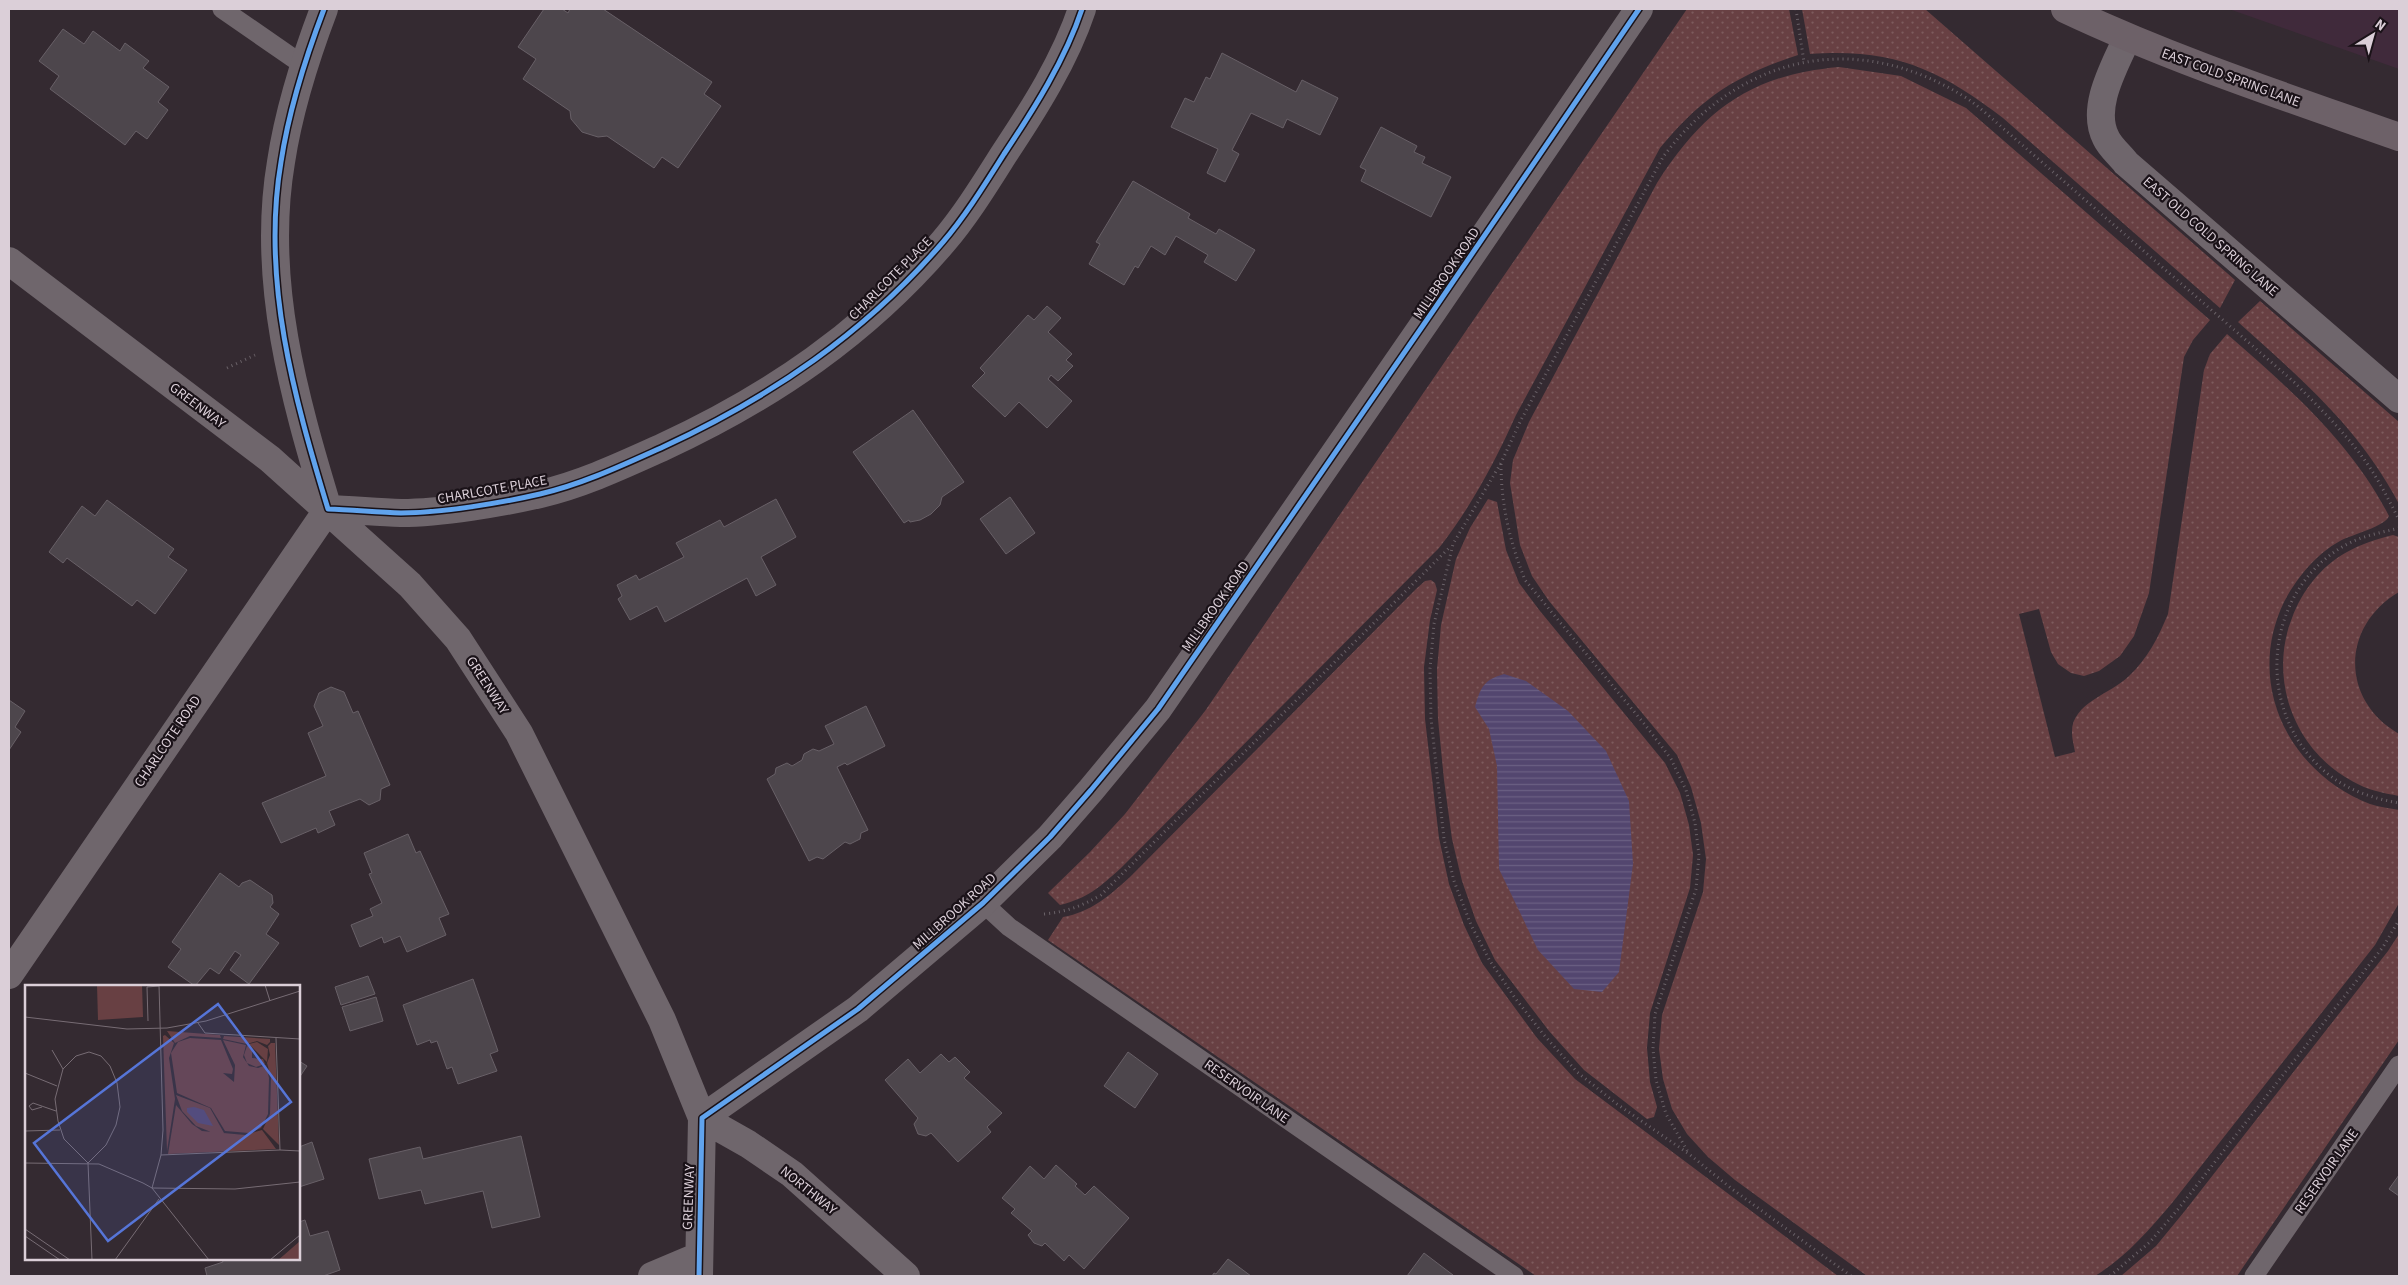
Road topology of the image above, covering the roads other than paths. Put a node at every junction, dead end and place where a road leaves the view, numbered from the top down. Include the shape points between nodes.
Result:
1 (222, 9) edge
2 (324, 9) edge
3 (1082, 9) edge
4 (1639, 9) edge
5 (2065, 9) edge
6 (2127, 38) junction
7 (303, 65) junction
8 (2399, 137) edge
9 (9, 261) edge
10 (2399, 399) edge
11 (328, 509) junction
12 (982, 903) junction
13 (9, 975) edge
14 (2399, 1066) edge
15 (702, 1118) junction
16 (698, 1266) edge
17 (652, 1276) edge
18 (906, 1276) edge
19 (1514, 1276) edge
20 (2254, 1276) edge

1 - 7 lane
2 - 7 street
3 - 11 street, CHARLCOTE PLACE via 1076,28 1030,114 944,241 878,310 797,373 706,427 593,478 541,494 403,513
4 - 12 street, MILLBROOK ROAD via 1158,708 1050,837
5 - 6 main road, EAST COLD SPRING LANE
6 - 8 main road, EAST COLD SPRING LANE
6 - 10 street, EAST OLD COLD SPRING LANE via 2102,103 2101,122 2106,139 2126,163
7 - 11 street via 280,164 275,248 278,298 287,356 302,423
9 - 11 street, GREENWAY via 270,459
11 - 13 street, CHARLCOTE ROAD
11 - 15 street, GREENWAY via 410,585 458,639 519,733 662,1020
12 - 15 street, MILLBROOK ROAD via 858,1009
12 - 19 lane, RESERVOIR LANE via 1010,927
14 - 20 lane, RESERVOIR LANE
15 - 16 street, GREENWAY
15 - 18 street, NORTHWAY via 792,1174
16 - 17 street

